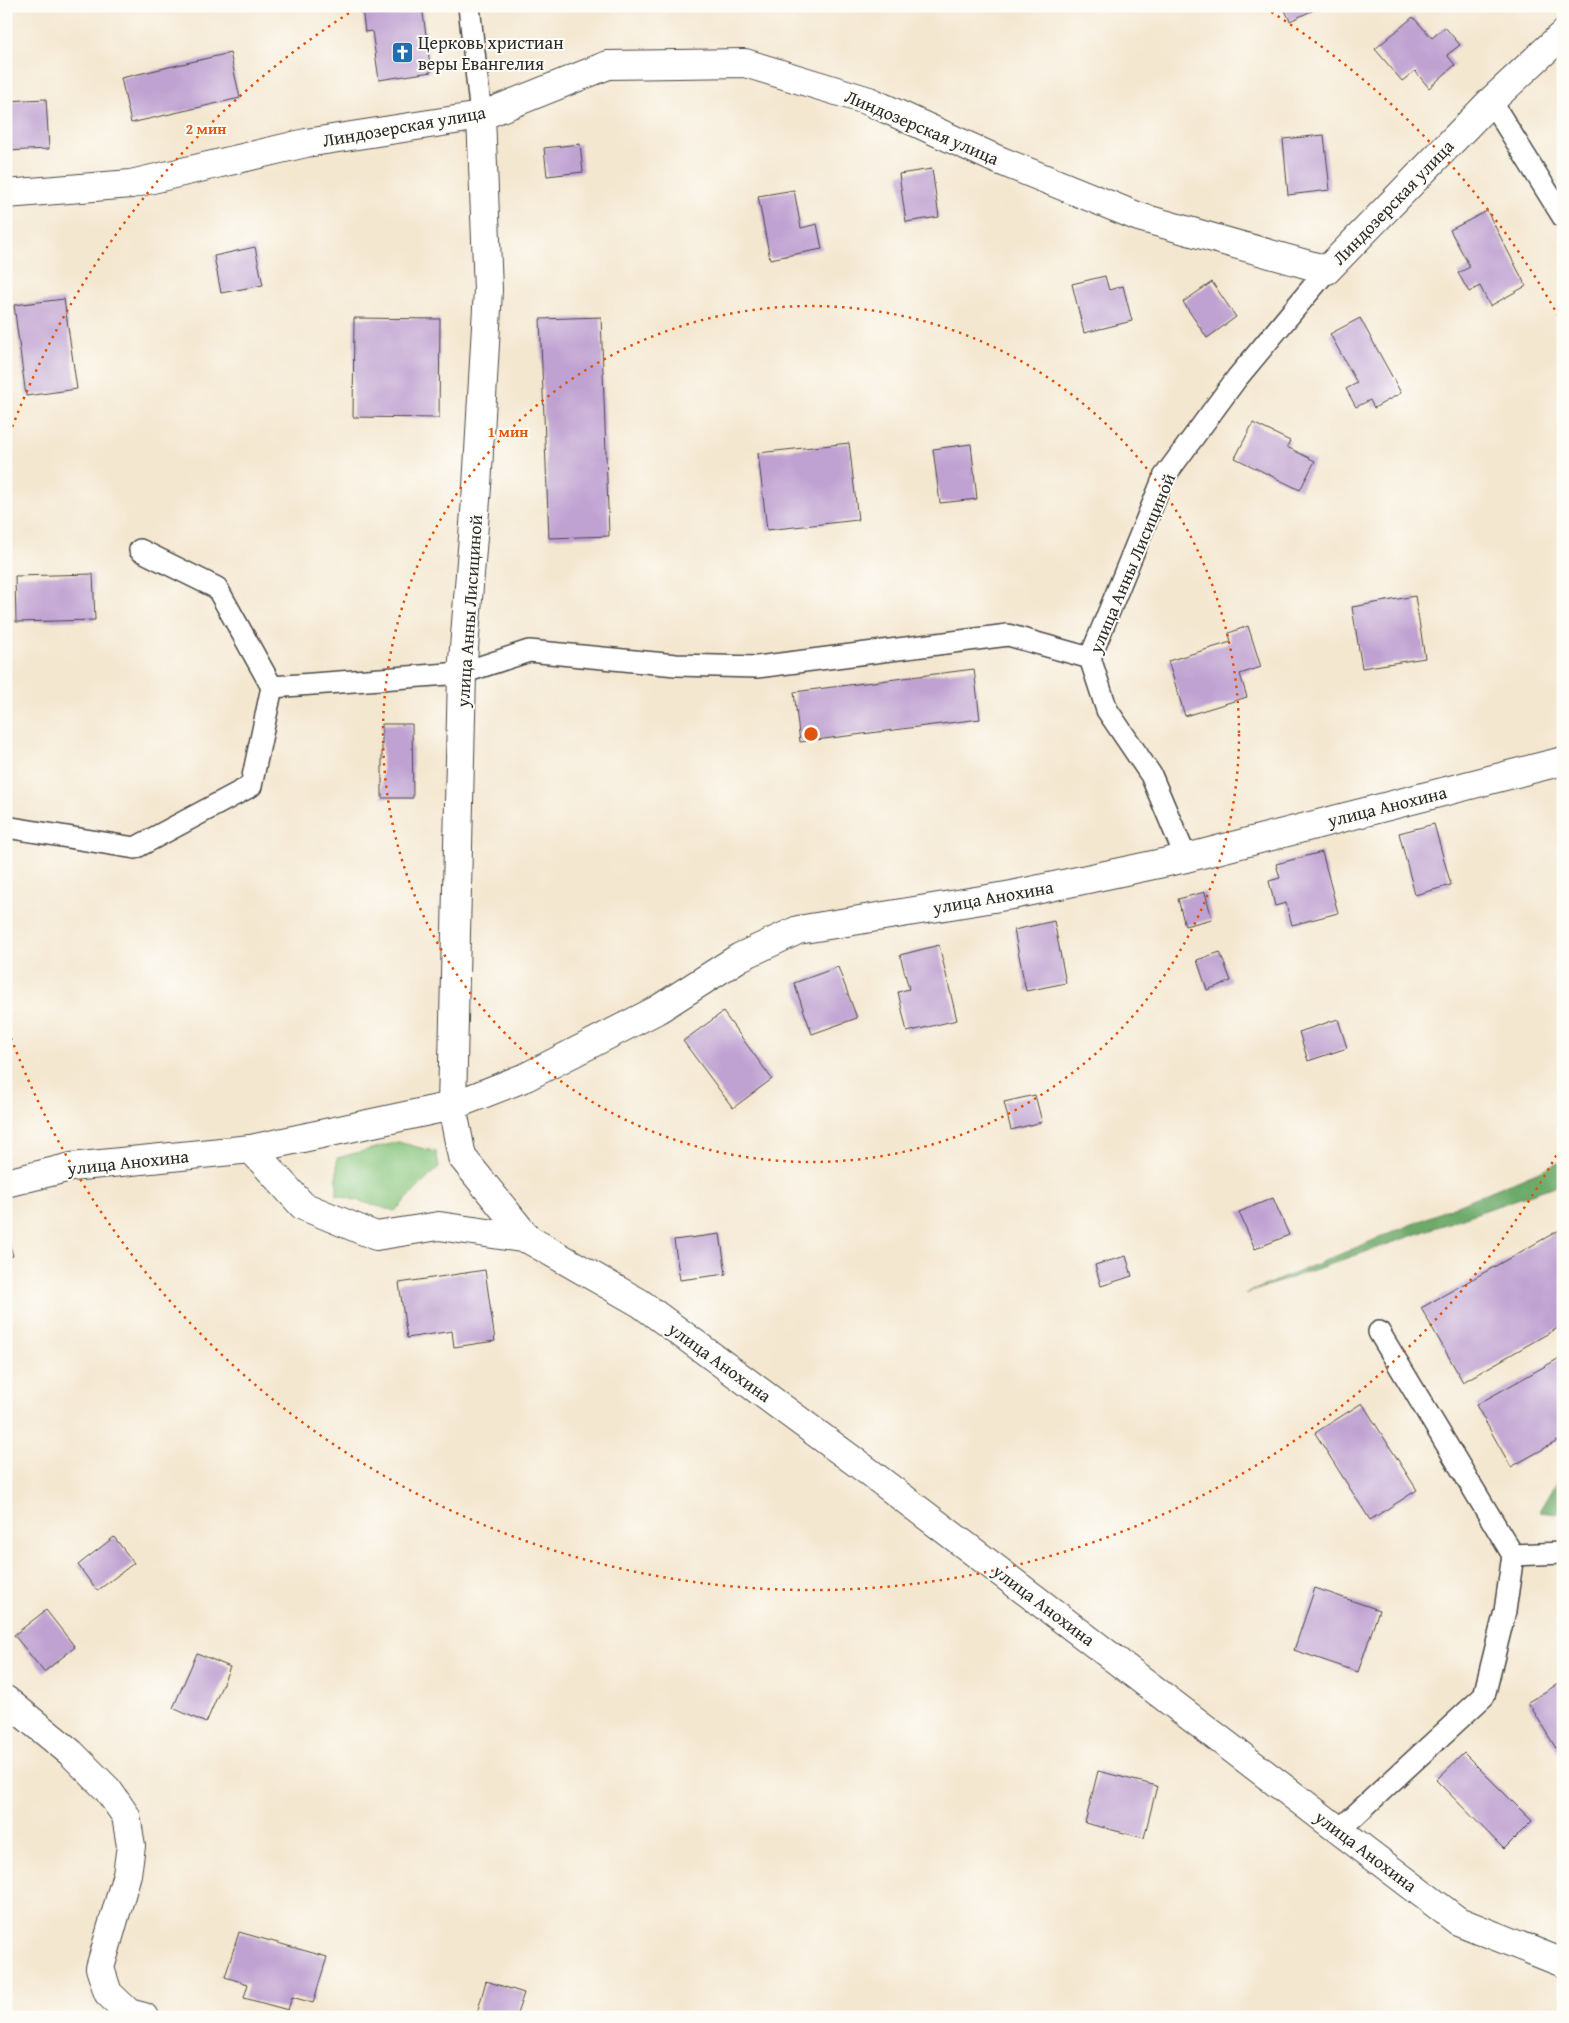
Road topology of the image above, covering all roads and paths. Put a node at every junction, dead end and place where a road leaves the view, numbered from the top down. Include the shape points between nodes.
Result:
1 (469, 6) edge
2 (1563, 34) edge
3 (1491, 101) junction
4 (481, 116) junction
5 (6, 194) edge
6 (1563, 217) edge
7 (1327, 270) junction
8 (140, 550) dead end
9 (1090, 658) junction
10 (462, 673) junction
11 (272, 687) junction
12 (1563, 761) edge
13 (6, 827) edge
14 (1186, 858) junction
15 (452, 1106) junction
16 (252, 1149) junction
17 (6, 1183) edge
18 (528, 1239) junction
19 (1379, 1332) dead end
20 (1563, 1553) edge
21 (1513, 1554) junction
22 (6, 1700) edge
23 (1339, 1830) junction
24 (1563, 1963) edge
25 (144, 2017) edge

1 - 4 lane
2 - 3 street, Линдозерская улица
3 - 6 lane
3 - 7 street, Линдозерская улица
4 - 5 street, Линдозерская улица via 306,143 131,184
4 - 7 street, Линдозерская улица via 608,65 745,63 870,101 996,159 1139,218
4 - 10 street, улица Анны Лисициной via 488,290
7 - 9 lane, улица Анны Лисициной via 1236,378 1164,476
8 - 11 lane via 217,588
9 - 10 lane via 1008,635 757,667 676,665 529,651
9 - 14 lane, улица Анны Лисициной via 1107,710 1151,775
10 - 11 lane
10 - 15 street, улица Анны Лисициной
11 - 13 lane via 251,786 135,848
12 - 14 street, улица Анохина
14 - 15 street, улица Анохина via 1012,895 798,930 740,957 658,1010 534,1073
15 - 16 street, улица Анохина
15 - 18 street, улица Анохина via 462,1156
16 - 17 street, улица Анохина via 71,1167
16 - 18 street, улица Анохина via 303,1206 376,1236 439,1226
18 - 23 street, улица Анохина via 640,1303
19 - 21 lane
20 - 21 lane
21 - 23 lane via 1505,1611 1484,1696
22 - 25 street via 70,1752 108,1790 126,1816 131,1846 127,1874 100,1968 108,1993 129,2013
23 - 24 street, улица Анохина via 1458,1921

